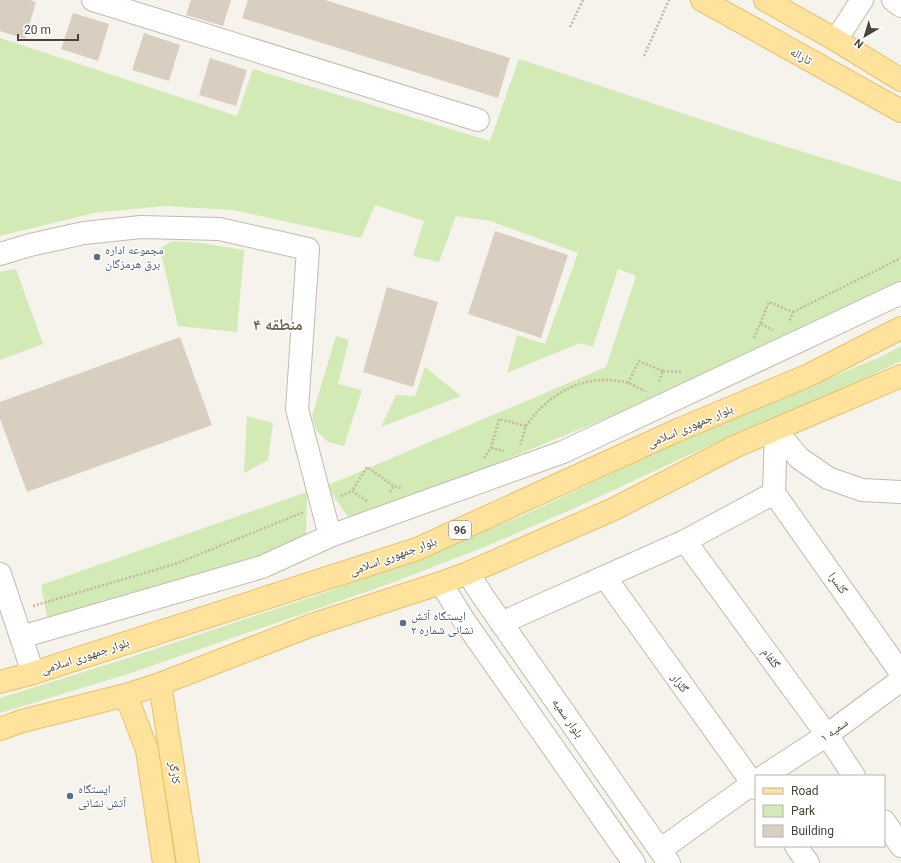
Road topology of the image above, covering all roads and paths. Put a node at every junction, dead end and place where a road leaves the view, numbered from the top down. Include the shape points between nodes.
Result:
1 (93, 0) edge
2 (583, 0) edge
3 (669, 0) edge
4 (702, 0) edge
5 (765, 0) edge
6 (862, 0) edge
7 (893, 0) edge
8 (901, 6) edge
9 (570, 27) dead end
10 (836, 40) junction
11 (644, 56) dead end
12 (901, 80) edge
13 (901, 112) edge
14 (478, 120) dead end
15 (0, 254) edge
16 (901, 258) edge
17 (901, 293) edge
18 (792, 312) junction
19 (788, 323) dead end
20 (901, 328) edge
21 (778, 332) dead end
22 (901, 376) edge
23 (628, 383) junction
24 (656, 388) dead end
25 (647, 392) dead end
26 (526, 426) junction
27 (776, 430) junction
28 (520, 447) dead end
29 (491, 448) junction
30 (511, 453) dead end
31 (483, 459) dead end
32 (394, 486) junction
33 (408, 489) dead end
34 (352, 491) junction
35 (901, 492) edge
36 (774, 493) junction
37 (387, 497) dead end
38 (368, 501) dead end
39 (322, 505) junction
40 (330, 536) junction
41 (685, 540) junction
42 (468, 573) junction
43 (0, 574) edge
44 (605, 577) junction
45 (441, 583) junction
46 (487, 602) junction
47 (12, 612) junction
48 (463, 619) junction
49 (501, 623) junction
50 (20, 637) junction
51 (33, 673) junction
52 (901, 673) edge
53 (901, 680) edge
54 (0, 682) edge
55 (160, 684) junction
56 (126, 694) junction
57 (0, 729) edge
58 (827, 735) junction
59 (170, 742) junction
60 (148, 750) junction
61 (767, 775) edge
62 (853, 775) edge
63 (755, 779) edge
64 (755, 784) edge
65 (885, 822) edge
66 (901, 846) edge
67 (797, 847) edge
68 (664, 857) edge
69 (164, 863) edge
70 (188, 863) edge
71 (634, 863) edge
72 (808, 863) edge

1 - 14 street
2 - 9 path
3 - 11 path
4 - 13 main road, ثاراله
5 - 10 main road
6 - 10 street
7 - 8 street
10 - 12 main road
15 - 39 street via 84,233 141,227 218,229 308,249 298,409
16 - 18 path
17 - 40 street via 563,452
18 - 19 path
18 - 21 path via 769,302 761,324
20 - 51 main road, بلوار جمهوری اسلامی / 96 via 809,375 678,430 417,550
22 - 27 main road
23 - 24 path via 639,361 663,371
23 - 25 path
23 - 26 path via 608,380 576,385 547,401
26 - 28 path
26 - 29 path via 499,419
27 - 35 street via 799,458 828,478 862,490
27 - 36 street
27 - 42 main road via 734,447 614,509
29 - 30 path
29 - 31 path
32 - 33 path
32 - 34 path via 367,467
32 - 37 path
34 - 38 path
34 - 39 path
36 - 41 street
36 - 52 street, گلسرا
39 - 40 street
39 - 47 path via 174,564
40 - 50 street via 262,567
41 - 44 street
41 - 58 street, گلفام
42 - 45 main road
42 - 46 street, بلوار سمیه
43 - 47 street
44 - 49 street
44 - 63 street, گلزار
45 - 48 street
45 - 55 main road via 312,625
46 - 48 street via 474,608
46 - 49 street, بلوار سمیه
47 - 50 street
48 - 71 street
49 - 68 street, بلوار سمیه
50 - 51 street
51 - 54 main road, بلوار جمهوری اسلامی / 96
53 - 58 street, سمیه ۱
55 - 56 main road
55 - 59 main road, کارگر
56 - 57 main road
56 - 60 main road, کارگر
58 - 61 street, سمیه ۱
58 - 62 street, گلفام
59 - 60 main road via 156,740
59 - 70 main road, کارگر
60 - 69 main road, کارگر
64 - 68 street, سمیه ۱
65 - 66 street
67 - 72 street

